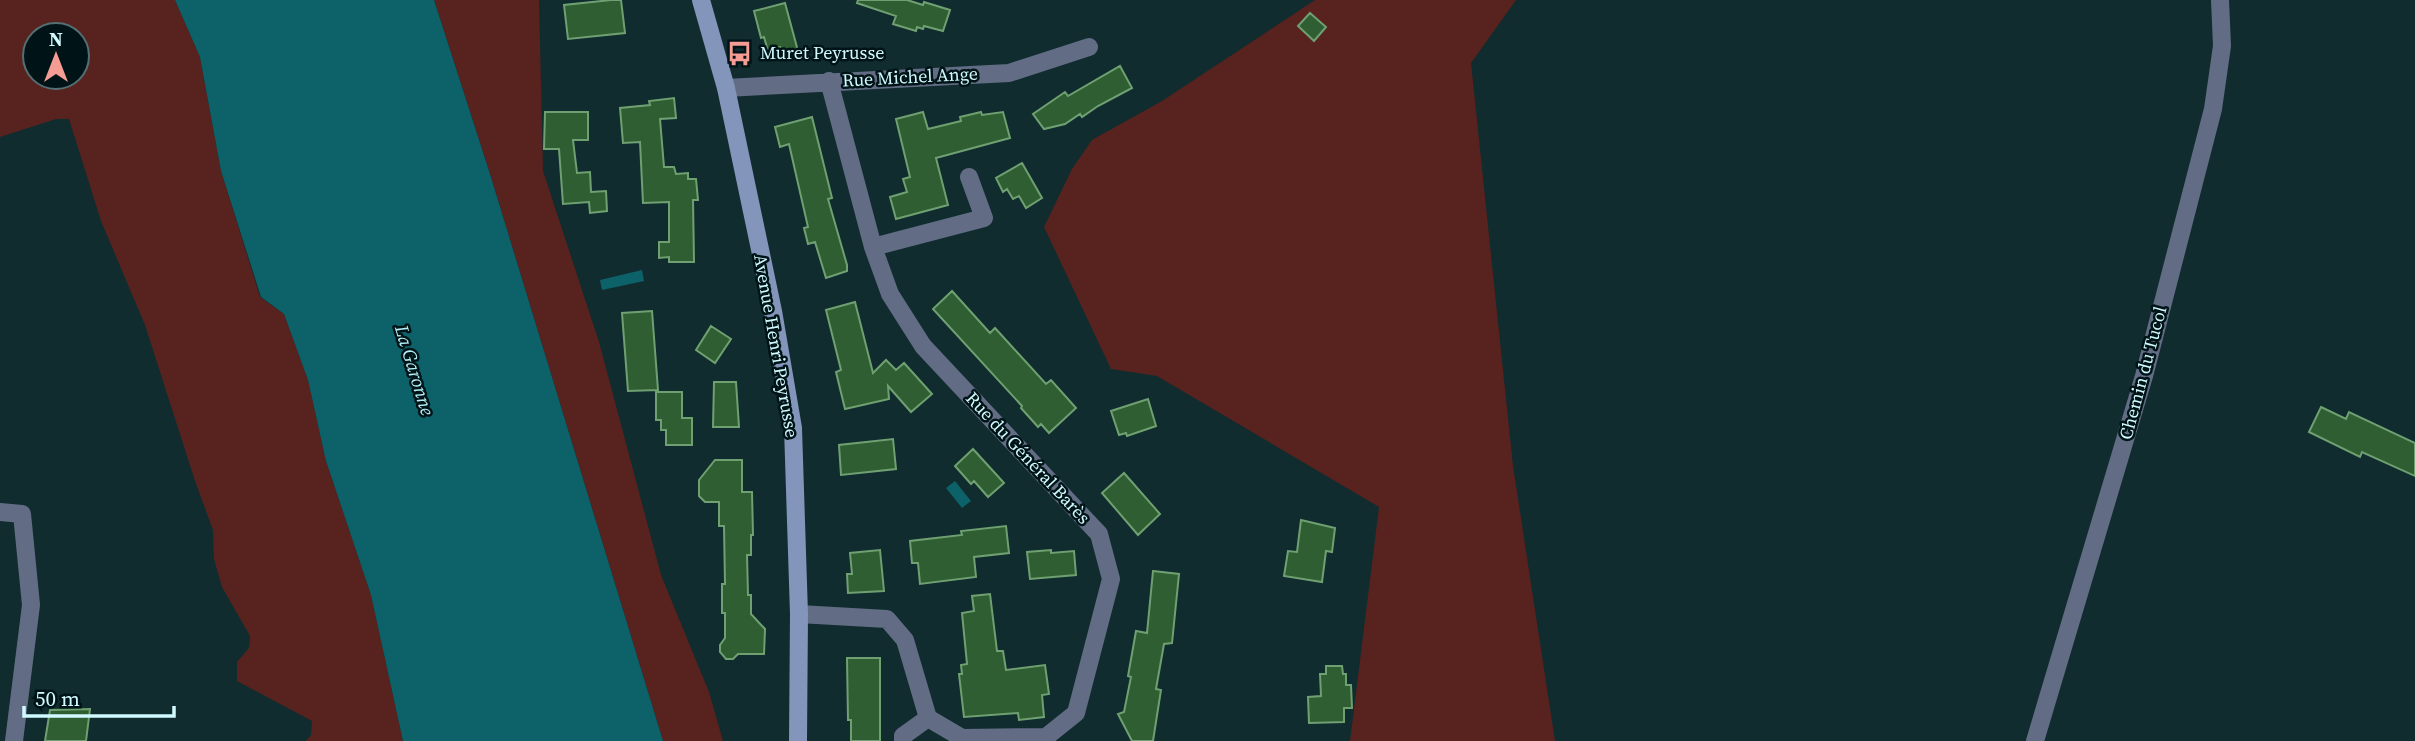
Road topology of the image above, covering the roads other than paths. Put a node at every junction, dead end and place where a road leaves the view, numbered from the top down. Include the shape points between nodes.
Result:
1 (701, 0) edge
2 (2220, 0) edge
3 (1089, 47) dead end
4 (829, 81) junction
5 (726, 88) junction
6 (969, 177) dead end
7 (873, 247) junction
8 (0, 512) edge
9 (799, 614) junction
10 (928, 718) junction
11 (14, 741) edge
12 (798, 741) edge
13 (903, 741) edge
14 (2035, 741) edge

1 - 5 street, Avenue Henri Peyrusse
2 - 14 street, Chemin du Tucol via 2222,47 2209,122 2144,376
3 - 4 street, Rue Michel Ange via 1009,73
4 - 5 street, Rue Michel Ange
4 - 7 street, Rue du Général Barès
5 - 9 street, Avenue Henri Peyrusse via 793,428
6 - 7 street via 984,218
7 - 10 street, Rue du Général Barès via 890,294 923,346 1099,534 1111,579 1076,713 1046,737 961,738
8 - 11 street via 22,514 31,605
9 - 10 street via 887,620 905,640
9 - 12 street, Avenue Henri Peyrusse
10 - 13 street via 902,736

